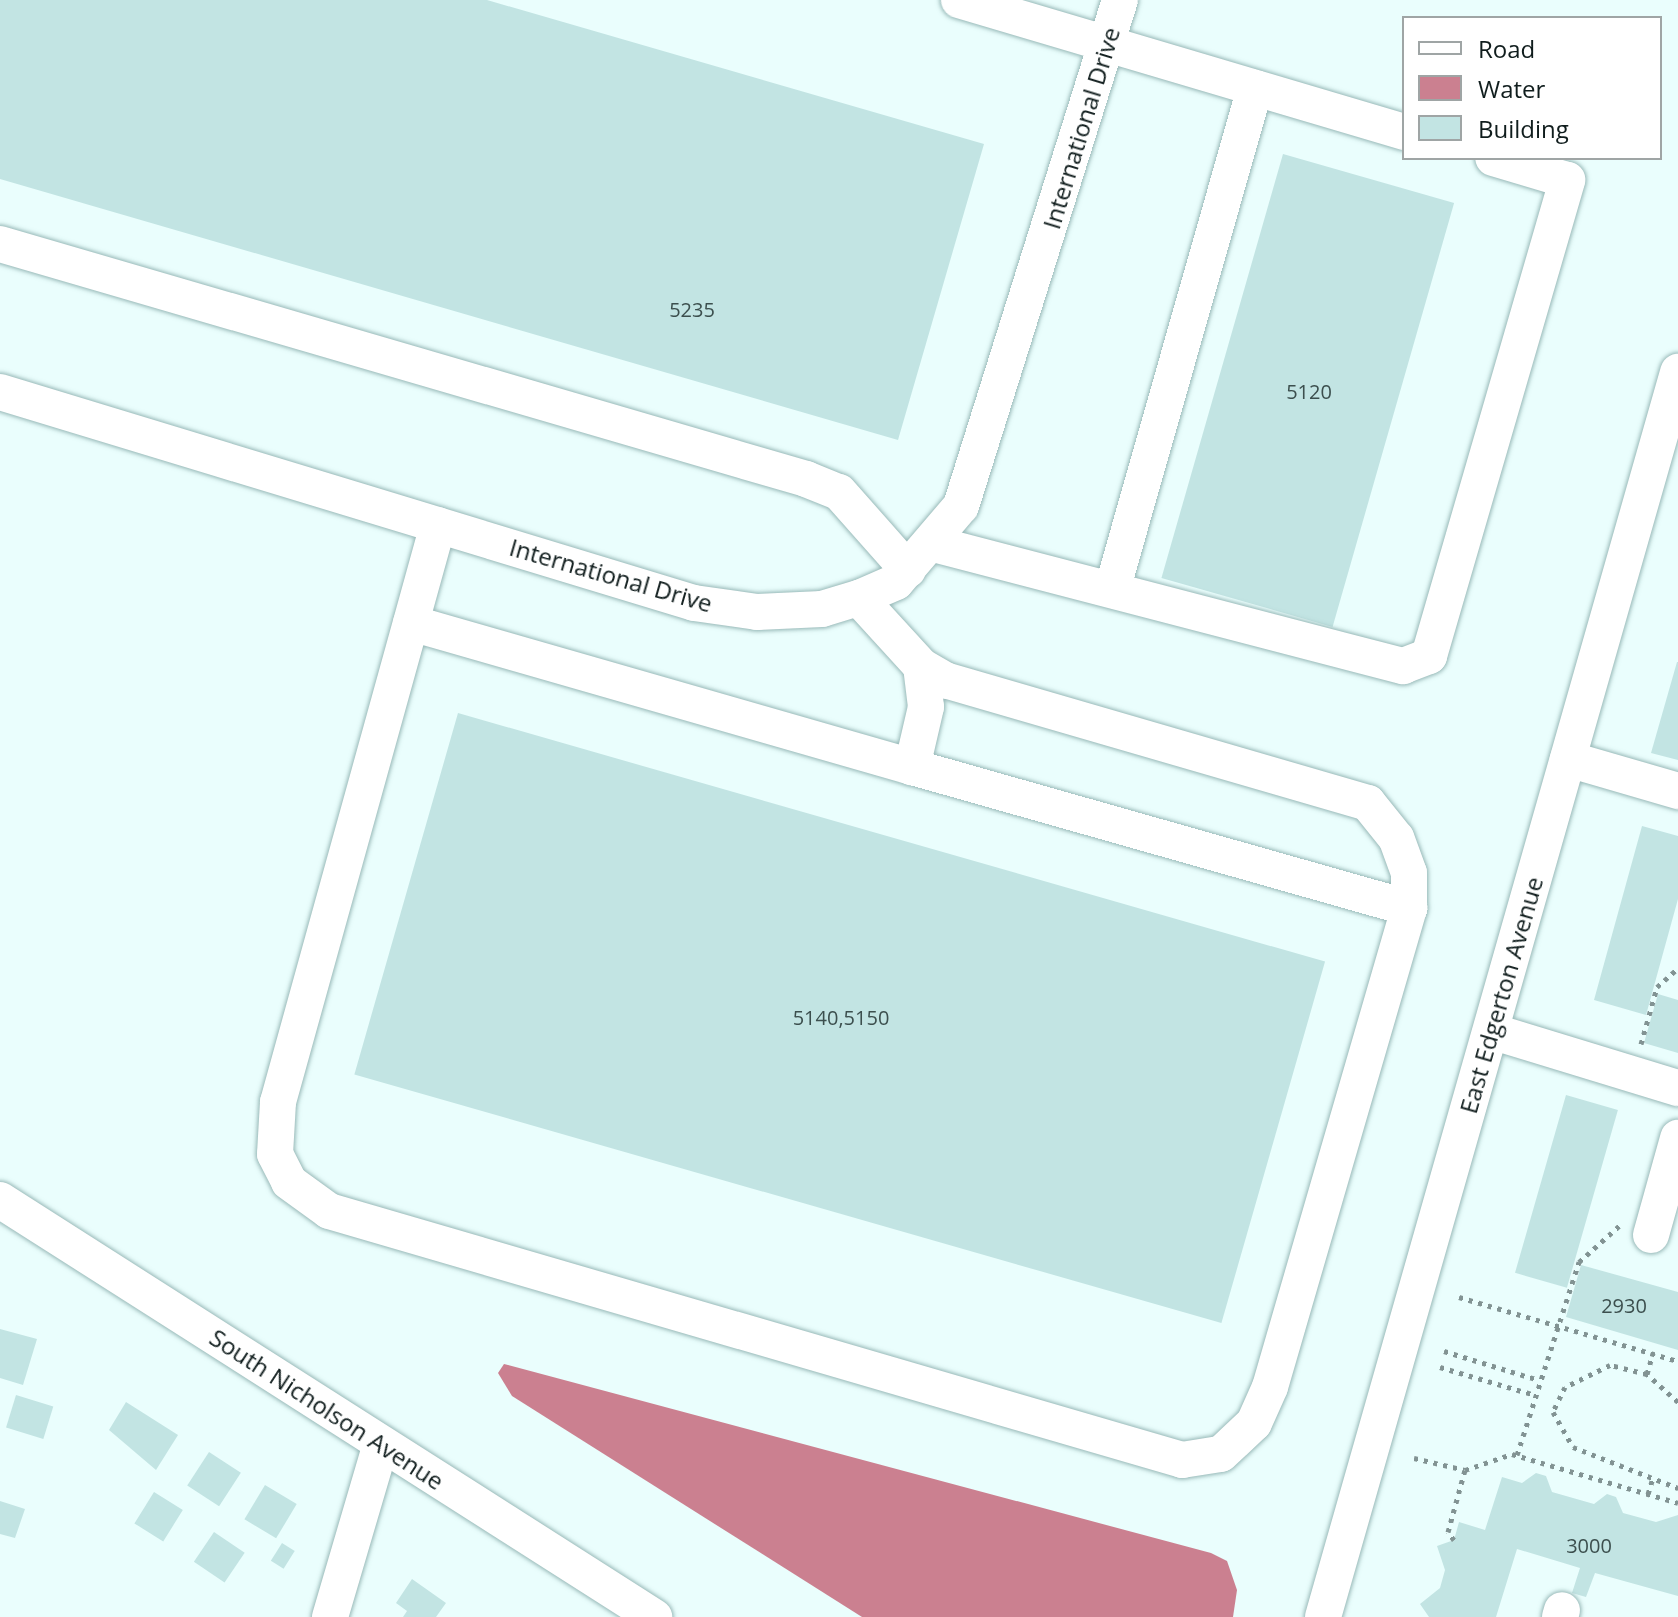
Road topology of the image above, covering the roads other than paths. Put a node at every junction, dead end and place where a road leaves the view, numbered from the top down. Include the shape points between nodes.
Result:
1 (959, 0) edge
2 (1120, 0) edge
3 (1107, 44) junction
4 (1255, 88) junction
5 (1402, 131) edge
6 (1500, 160) edge
7 (0, 244) edge
8 (1678, 372) edge
9 (0, 392) edge
10 (438, 525) junction
11 (934, 544) junction
12 (908, 570) junction
13 (1112, 590) junction
14 (859, 598) junction
15 (411, 623) junction
16 (921, 666) junction
17 (1568, 759) junction
18 (912, 767) junction
19 (1678, 791) edge
20 (1409, 908) junction
21 (1491, 1031) junction
22 (1678, 1088) edge
23 (1678, 1138) edge
24 (0, 1200) edge
25 (1651, 1235) dead end
26 (381, 1444) junction
27 (330, 1617) edge
28 (654, 1617) edge
29 (1323, 1617) edge

1 - 3 street
2 - 3 street, International Drive
3 - 4 street
3 - 11 street, International Drive via 979,463
4 - 5 street
4 - 13 street
6 - 13 street via 1567,180 1429,656 1403,666
7 - 12 street via 806,479 839,492
8 - 17 street, East Edgerton Avenue
9 - 10 street, International Drive
10 - 14 street, International Drive via 694,603 757,612 822,609
10 - 15 street
11 - 12 street, International Drive
11 - 13 street
12 - 14 street, International Drive
14 - 16 street
15 - 18 street
15 - 20 street via 278,1102 275,1154 289,1182 329,1211 1182,1460 1221,1454 1254,1423 1270,1387
16 - 18 street via 926,707
16 - 20 street via 947,681 1368,803 1396,838 1409,873
17 - 19 street
17 - 21 street, East Edgerton Avenue
18 - 20 street
21 - 22 street
21 - 29 street, East Edgerton Avenue
23 - 25 street
24 - 26 street, South Nicholson Avenue
26 - 27 street
26 - 28 street, South Nicholson Avenue

